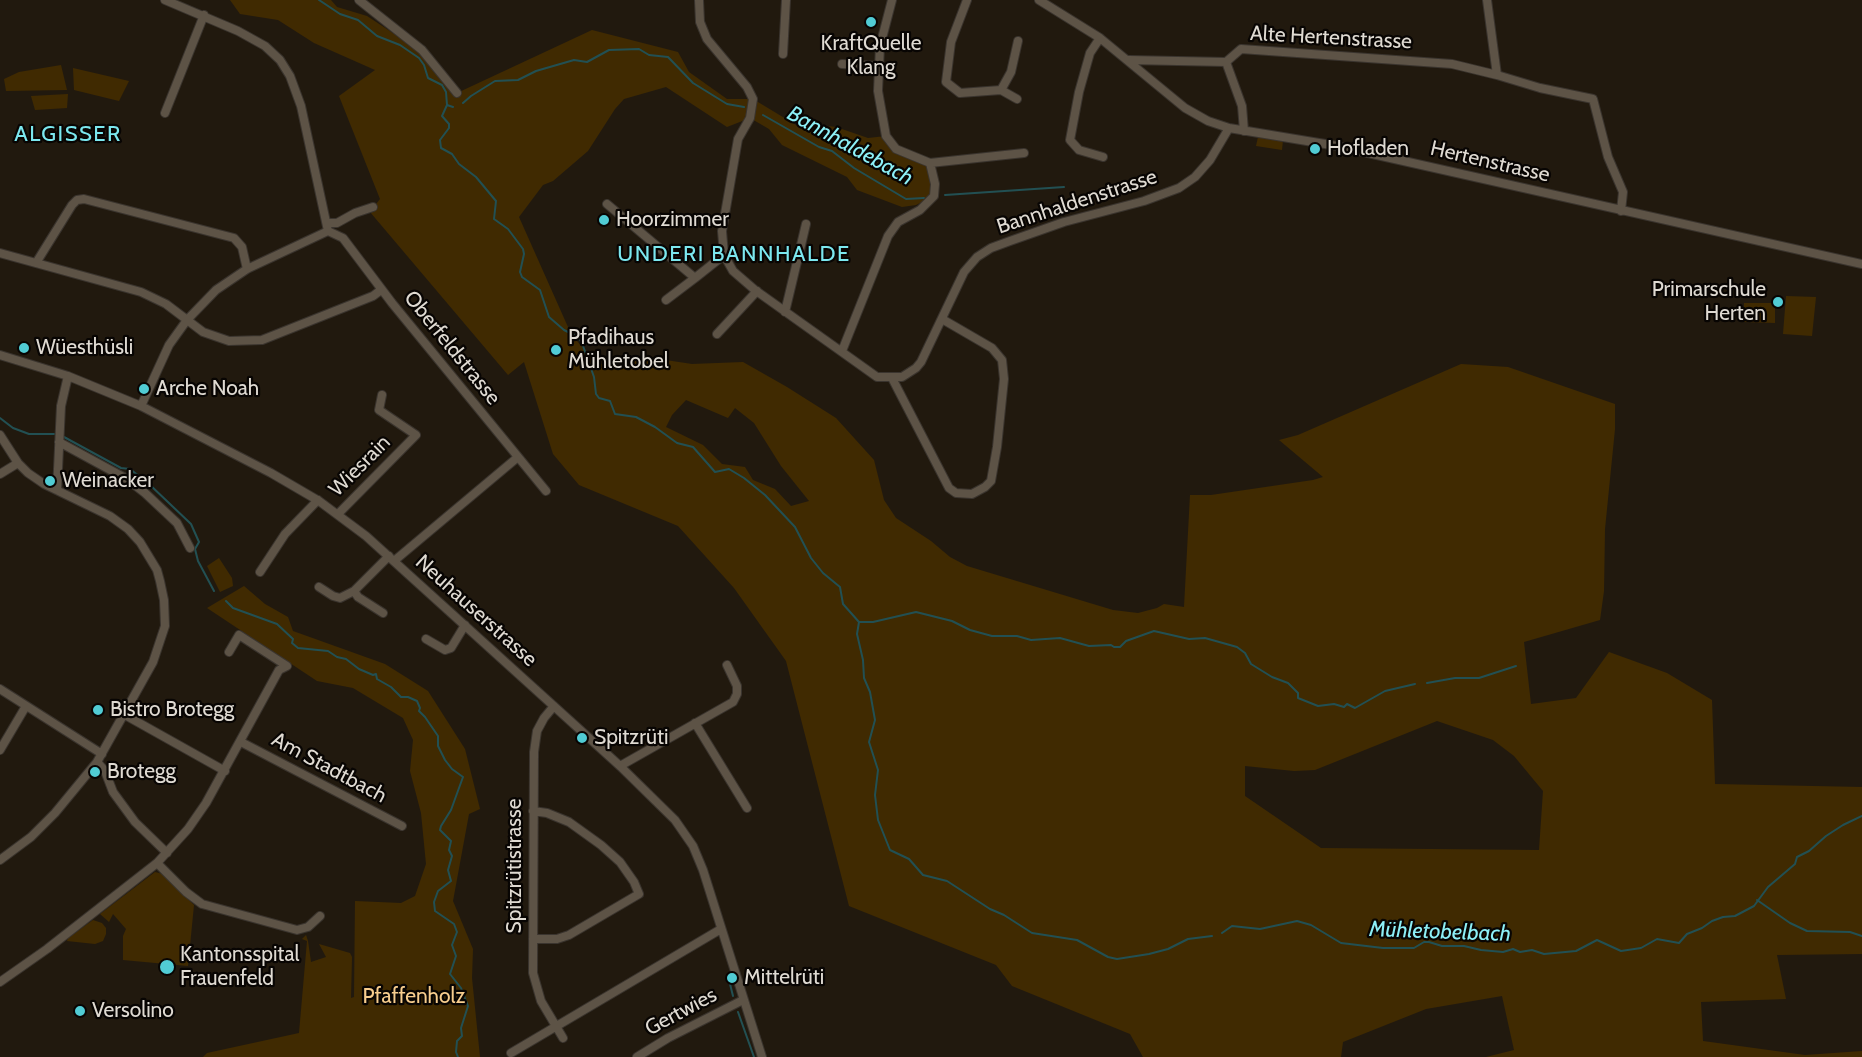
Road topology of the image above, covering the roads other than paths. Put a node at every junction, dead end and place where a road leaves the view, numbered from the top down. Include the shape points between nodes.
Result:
1 (165, 0) edge
2 (359, 0) edge
3 (699, 0) edge
4 (786, 0) edge
5 (892, 0) edge
6 (967, 0) edge
7 (1039, 0) edge
8 (1487, 0) edge
9 (204, 15) junction
10 (1100, 38) junction
11 (1018, 41) dead end
12 (783, 54) dead end
13 (1129, 60) junction
14 (1226, 62) junction
15 (842, 64) dead end
16 (879, 66) junction
17 (1497, 75) junction
18 (1001, 90) junction
19 (457, 93) dead end
20 (1017, 99) dead end
21 (165, 113) dead end
22 (1229, 128) junction
23 (1244, 131) junction
24 (1024, 153) dead end
25 (1103, 157) dead end
26 (930, 164) junction
27 (607, 204) dead end
28 (373, 207) dead end
29 (1622, 211) junction
30 (806, 224) dead end
31 (328, 227) junction
32 (0, 253) edge
33 (724, 255) junction
34 (36, 263) junction
35 (1862, 264) edge
36 (247, 269) junction
37 (695, 278) junction
38 (381, 290) junction
39 (757, 291) junction
40 (666, 300) dead end
41 (785, 312) junction
42 (942, 319) junction
43 (187, 320) junction
44 (717, 334) dead end
45 (842, 351) junction
46 (0, 355) edge
47 (68, 376) junction
48 (892, 378) junction
49 (382, 395) dead end
50 (141, 406) junction
51 (0, 435) edge
52 (59, 442) junction
53 (518, 457) junction
54 (18, 463) junction
55 (0, 474) edge
56 (57, 490) junction
57 (546, 491) dead end
58 (318, 500) junction
59 (338, 514) junction
60 (190, 548) dead end
61 (391, 559) junction
62 (260, 572) dead end
63 (319, 587) dead end
64 (354, 591) junction
65 (383, 613) dead end
66 (465, 625) junction
67 (426, 639) dead end
68 (229, 652) dead end
69 (727, 665) dead end
70 (0, 689) edge
71 (26, 706) junction
72 (554, 706) junction
73 (125, 715) junction
74 (695, 723) junction
75 (241, 742) junction
76 (0, 750) edge
77 (102, 754) junction
78 (97, 762) junction
79 (620, 766) junction
80 (225, 771) junction
81 (747, 807) dead end
82 (533, 811) junction
83 (402, 826) dead end
84 (167, 852) junction
85 (0, 860) edge
86 (157, 863) junction
87 (320, 916) dead end
88 (721, 929) junction
89 (533, 939) junction
90 (0, 982) edge
91 (743, 999) junction
92 (555, 1026) junction
93 (562, 1038) dead end
94 (511, 1053) dead end
95 (637, 1057) edge
96 (762, 1057) edge

1 - 9 street
2 - 19 street via 422,50
3 - 33 street via 700,22 707,39 753,99 750,118 738,139 722,231
4 - 12 street
5 - 16 street
6 - 18 street via 951,42 946,82 960,93
7 - 10 street, Hertenstrasse
8 - 17 street
9 - 21 street
9 - 31 street via 265,46 286,69 301,106
10 - 13 street, Hertenstrasse
10 - 25 street via 1090,53 1071,140 1079,150
11 - 18 street via 1011,72
13 - 14 street, Alte Hertenstrasse
13 - 22 street, Hertenstrasse via 1185,108
14 - 17 street, Alte Hertenstrasse via 1241,49 1400,58 1452,64
14 - 23 street via 1242,106
15 - 16 street
16 - 26 street via 878,91 886,136 896,149
17 - 29 street, Alte Hertenstrasse via 1593,99 1608,157 1623,192
18 - 20 street
22 - 23 street, Hertenstrasse
22 - 42 street, Bannhaldenstrasse via 1210,160 1179,188 1064,222 991,248 977,257 964,272
23 - 29 street, Hertenstrasse via 1327,143
24 - 26 street
26 - 45 street via 934,196 920,210 898,222 888,236
27 - 37 street
28 - 31 street
29 - 35 street, Hertenstrasse
30 - 41 street
31 - 36 street
31 - 38 street, Oberfeldstrasse via 343,238
32 - 34 street
33 - 37 street
33 - 39 street via 733,271
34 - 36 street via 72,205 84,199 234,238 242,247
34 - 43 street via 141,292
36 - 43 street via 216,290
37 - 40 street
38 - 43 street via 252,342 220,340
38 - 53 street, Oberfeldstrasse
39 - 41 street
39 - 44 street
41 - 45 street
42 - 48 street, Bannhaldenstrasse via 916,368 910,374
42 - 48 street via 992,348 1002,360 1004,379 997,447 991,481 986,487 972,494 956,493 950,488
43 - 50 street via 170,345
45 - 48 street via 877,377
46 - 47 street, Neuhauserstrasse
47 - 50 street, Neuhauserstrasse
47 - 52 street via 61,405
49 - 59 street, Wiesrain via 379,410 416,435
50 - 58 street, Neuhauserstrasse
51 - 54 street
52 - 56 street
52 - 60 street via 145,493 177,523
53 - 57 street, Oberfeldstrasse
53 - 61 street
54 - 55 street
54 - 56 street
56 - 73 street via 128,529 157,570 165,626 147,676
58 - 59 street, Neuhauserstrasse
58 - 62 street via 285,534
59 - 61 street, Neuhauserstrasse
61 - 64 street
61 - 66 street, Neuhauserstrasse
63 - 64 street via 340,598
64 - 65 street
66 - 67 street via 451,648 445,650
66 - 72 street, Neuhauserstrasse
68 - 75 street via 239,635 287,666 279,670
69 - 74 street via 737,686 733,702
70 - 71 street
71 - 76 street
71 - 77 street
72 - 79 street, Neuhauserstrasse
72 - 82 street, Spitzrütistrasse via 537,731
73 - 77 street
73 - 80 street
74 - 79 street
74 - 81 street
75 - 80 street
75 - 83 street, Am Stadtbach
77 - 78 street
78 - 84 street via 135,822
78 - 85 street via 55,813
79 - 88 street, Neuhauserstrasse via 688,836
80 - 84 street via 206,804
82 - 89 street, Spitzrütistrasse
82 - 89 street via 569,822 601,844 620,862 639,894 569,935
84 - 86 street
86 - 87 street via 202,904 291,929 308,927
86 - 90 street
88 - 91 street, Neuhauserstrasse
88 - 92 street
89 - 92 street, Spitzrütistrasse via 536,988
91 - 95 street, Gertwies
91 - 96 street, Neuhauserstrasse
92 - 93 street, Spitzrütistrasse
92 - 94 street

